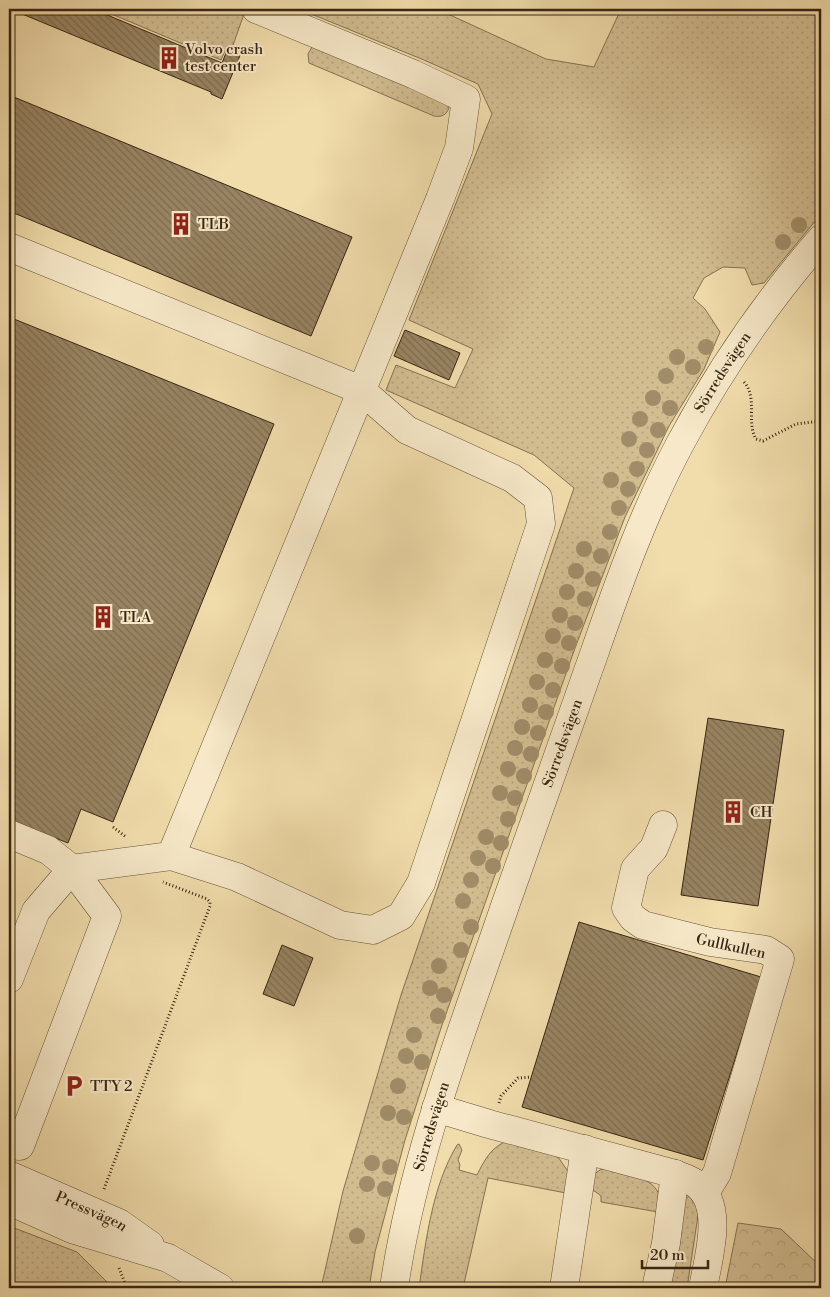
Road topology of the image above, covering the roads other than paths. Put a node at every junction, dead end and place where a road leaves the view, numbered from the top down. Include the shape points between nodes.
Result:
1 (256, 9) edge
2 (821, 239) edge
3 (9, 247) edge
4 (360, 390) junction
5 (663, 825) dead end
6 (9, 834) edge
7 (160, 858) junction
8 (72, 869) junction
9 (9, 979) edge
10 (436, 1108) junction
11 (9, 1145) edge
12 (585, 1149) junction
13 (675, 1174) junction
14 (9, 1176) edge
15 (705, 1193) junction
16 (9, 1201) edge
17 (168, 1258) junction
18 (220, 1288) edge
19 (394, 1288) edge
20 (564, 1288) edge
21 (656, 1288) edge
22 (703, 1288) edge

1 - 4 street via 466,99 459,148
2 - 10 street, Sörredsvägen via 768,304 724,368 681,441 649,509 555,761
3 - 4 street
4 - 7 street
4 - 7 street via 407,430 512,478 538,498 541,524 421,883 401,916 373,930 340,926 237,877
5 - 15 street, Gullkullen via 654,848 635,869 626,908 632,918 642,925 710,942 766,950 780,959 717,1173
6 - 8 street via 48,850
7 - 8 street
8 - 9 street via 36,911
8 - 11 street via 107,916 20,1146
10 - 12 street
10 - 19 street, Sörredsvägen via 411,1198
12 - 13 street
12 - 20 street
13 - 15 street via 696,1184
13 - 21 street
14 - 17 street, Pressvägen via 120,1223
15 - 22 street via 712,1208 713,1226
16 - 17 street, Pressvägen via 72,1229
17 - 18 street, Pressvägen

